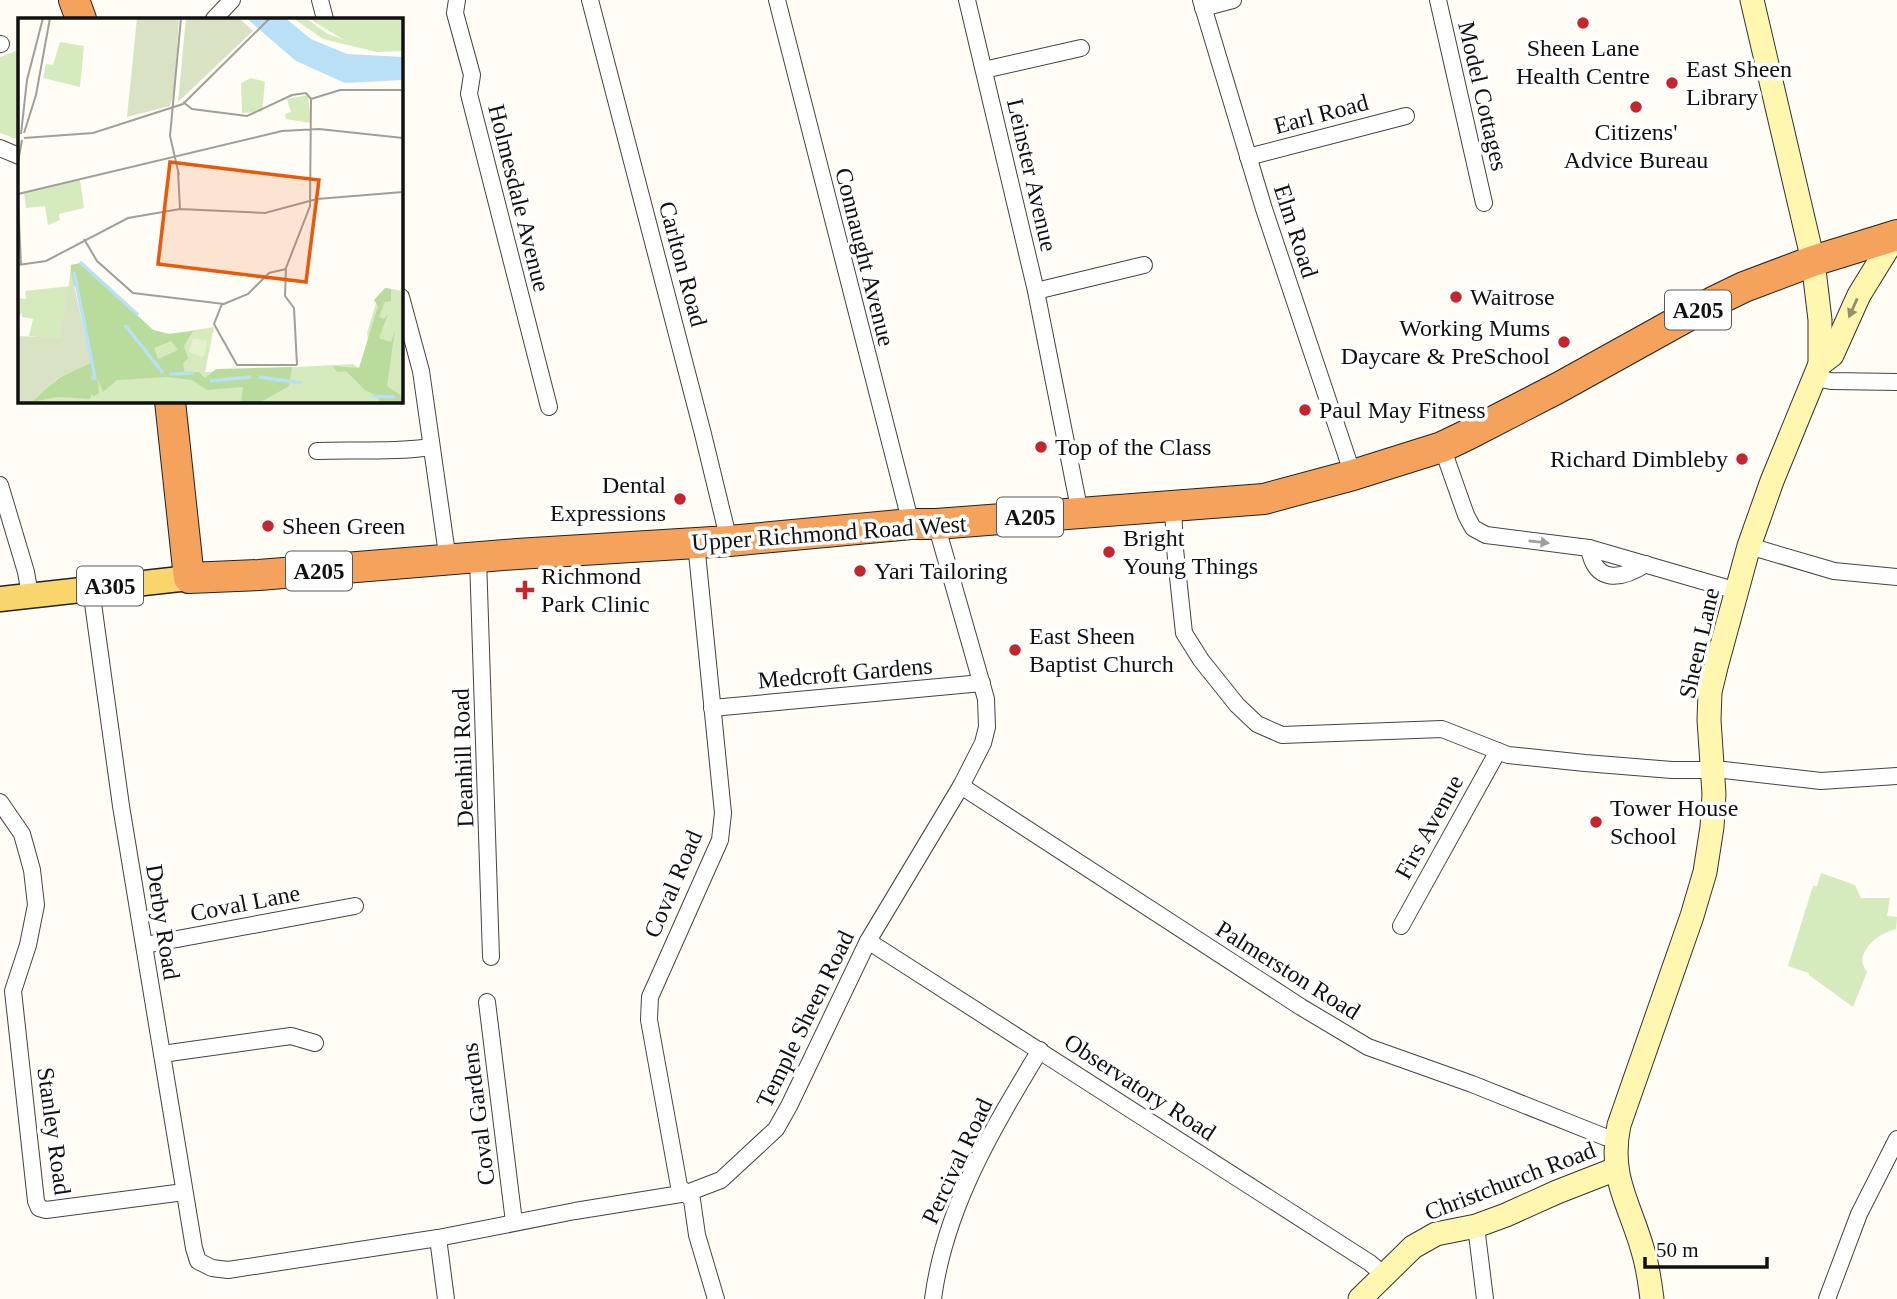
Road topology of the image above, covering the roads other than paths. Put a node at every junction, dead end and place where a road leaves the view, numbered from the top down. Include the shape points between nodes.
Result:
1 (74, 0) edge
2 (233, 0) edge
3 (320, 0) edge
4 (457, 0) edge
5 (590, 0) edge
6 (777, 0) edge
7 (967, 0) edge
8 (1233, 0) edge
9 (1438, 0) edge
10 (1752, 0) edge
11 (1202, 4) edge
12 (81, 18) edge
13 (215, 18) edge
14 (325, 18) edge
15 (1081, 48) dead end
16 (984, 70) junction
17 (1406, 116) dead end
18 (0, 148) edge
19 (18, 156) edge
20 (1248, 157) junction
21 (1484, 203) dead end
22 (1896, 235) edge
23 (1814, 261) junction
24 (1144, 265) dead end
25 (1036, 291) junction
26 (402, 301) edge
27 (1817, 371) junction
28 (1897, 382) edge
29 (170, 402) edge
30 (548, 407) dead end
31 (431, 447) junction
32 (1442, 447) junction
33 (317, 451) dead end
34 (1353, 475) junction
35 (0, 485) edge
36 (1173, 507) junction
37 (1080, 513) junction
38 (923, 524) junction
39 (729, 541) junction
40 (696, 543) junction
41 (1749, 546) junction
42 (478, 558) junction
43 (448, 561) junction
44 (1897, 577) edge
45 (190, 578) junction
46 (92, 589) junction
47 (1737, 591) junction
48 (30, 595) junction
49 (0, 599) edge
50 (982, 683) junction
51 (712, 708) junction
52 (1498, 751) junction
53 (1712, 769) junction
54 (1897, 776) edge
55 (961, 786) junction
56 (0, 802) edge
57 (355, 906) dead end
58 (1401, 926) dead end
59 (868, 941) junction
60 (145, 945) junction
61 (491, 957) dead end
62 (488, 1002) dead end
63 (315, 1043) dead end
64 (1041, 1050) junction
65 (162, 1054) junction
66 (1897, 1139) edge
67 (1616, 1140) junction
68 (1616, 1169) junction
69 (184, 1192) junction
70 (687, 1193) junction
71 (514, 1222) junction
72 (1476, 1226) junction
73 (438, 1238) junction
74 (198, 1261) joint
75 (1385, 1276) junction
76 (446, 1299) edge
77 (716, 1299) edge
78 (933, 1299) edge
79 (1360, 1299) edge
80 (1485, 1299) edge
81 (1652, 1299) edge
82 (1827, 1299) edge

1 - 12 highway
2 - 13 street
3 - 14 street
4 - 30 street, Holmesdale Avenue via 455,13 472,75 468,94
5 - 39 street, Carlton Road
6 - 38 street, Connaught Avenue
7 - 16 street, Leinster Avenue
8 - 11 street
9 - 21 street, Model Cottages
10 - 23 main road, Sheen Lane
11 - 20 street, Elm Road
15 - 16 street, Leinster Avenue
16 - 25 street, Leinster Avenue
17 - 20 street, Earl Road
18 - 19 street
20 - 34 street, Elm Road
22 - 23 highway, Upper Richmond Road West / A205
22 -> 27 main road via 1859,295 1832,355
23 - 27 main road, Sheen Lane via 1820,320
23 - 32 highway, Upper Richmond Road West / A205 via 1713,302
24 - 25 street, Leinster Avenue
25 - 37 street, Leinster Avenue
26 - 31 street via 421,372
27 - 28 street via 1831,381
27 - 41 main road, Sheen Lane
29 - 45 highway
31 - 33 street
31 - 43 street
32 - 34 highway, Upper Richmond Road West / A205
32 -> 47 street via 1473,528 1486,535 1589,548
34 - 36 highway, Upper Richmond Road West / A205 via 1264,499
35 - 48 street
36 - 37 highway, Upper Richmond Road West / A205
36 - 52 street via 1184,633 1237,705 1257,724 1282,735 1442,729
37 - 38 highway, Upper Richmond Road West / A205
38 - 39 highway, Upper Richmond Road West / A205
38 - 50 street, Temple Sheen Road
39 - 40 highway, Upper Richmond Road West / A205
40 - 42 highway, Upper Richmond Road West / A205
40 - 51 street, Coval Road
41 - 44 street via 1834,572
41 - 47 main road, Sheen Lane
42 - 43 highway, Upper Richmond Road West / A205
42 - 61 street, Deanhill Road
43 - 45 highway, Upper Richmond Road West / A205
45 - 46 main road, Upper Richmond Road West / A305
46 - 48 main road, Upper Richmond Road West / A305
46 - 60 street, Derby Road
47 - 53 main road, Sheen Lane via 1710,692
48 - 49 main road, Upper Richmond Road West / A305
50 - 51 street, Medcroft Gardens
50 - 55 street, Temple Sheen Road via 987,727
51 - 70 street, Coval Road via 723,813 720,840 650,997 649,1020 679,1186
52 - 53 street via 1586,763
52 - 58 street, Firs Avenue
53 - 54 street via 1821,781
53 - 67 main road, Sheen Lane via 1712,827 1704,872
55 - 59 street, Temple Sheen Road
55 - 67 street, Palmerston Road via 1368,1047
56 - 69 street, Stanley Road via 22,834 36,905 13,991 36,1201 46,1210
57 - 60 street, Coval Lane
59 - 64 street, Observatory Road
59 - 70 street, Temple Sheen Road via 776,1129 721,1180
60 - 65 street, Derby Road
62 - 71 street, Coval Gardens
63 - 65 street via 291,1036
64 - 75 street, Observatory Road
64 - 78 street, Percival Road via 990,1133 955,1210 937,1266
65 - 69 street, Derby Road
66 - 82 street via 1859,1214
67 - 68 main road, Sheen Lane
68 - 72 main road, Christchurch Road
68 - 81 main road, Sheen Lane via 1643,1251
69 - 74 street, Derby Road
70 - 71 street, Temple Sheen Road
70 - 77 street, Coval Road
71 - 73 street, Temple Sheen Road
72 - 75 main road, Christchurch Road via 1436,1234 1413,1247
72 - 80 street
73 - 74 street, Temple Sheen Road via 228,1270
73 - 76 street
75 - 79 main road, Christchurch Road

